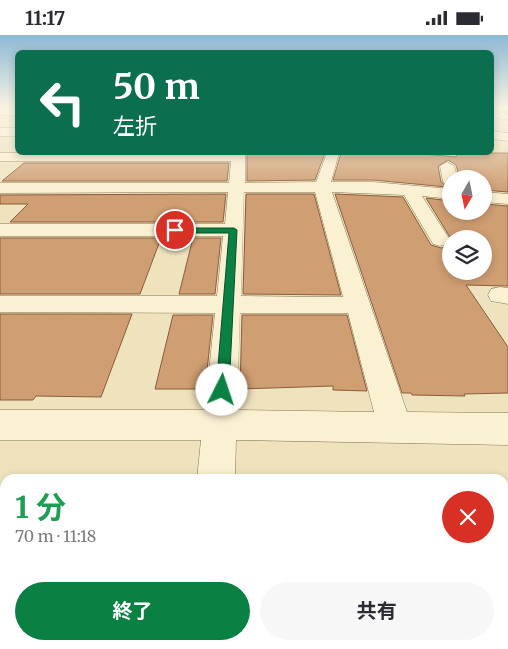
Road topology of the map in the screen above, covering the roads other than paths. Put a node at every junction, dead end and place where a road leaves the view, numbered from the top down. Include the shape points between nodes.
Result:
1 (15, 142) edge
2 (0, 153) edge
3 (238, 155) edge
4 (332, 155) edge
5 (0, 157) edge
6 (447, 166) dead end
7 (448, 170) edge
8 (236, 187) junction
9 (322, 187) junction
10 (0, 188) edge
11 (410, 190) junction
12 (442, 193) edge
13 (492, 198) edge
14 (508, 199) edge
15 (0, 230) edge
16 (234, 230) junction
17 (440, 240) dead end
18 (0, 304) edge
19 (228, 304) junction
20 (358, 305) junction
21 (0, 425) edge
22 (220, 425) junction
23 (396, 427) junction
24 (508, 429) edge
25 (216, 474) edge

1 - 2 street
3 - 5 street
3 - 8 street
4 - 9 street
6 - 7 street
8 - 9 street
8 - 10 street
8 - 16 street
9 - 11 street
9 - 20 street
11 - 12 street
11 - 17 street
13 - 14 street
15 - 16 street
16 - 19 street
18 - 19 street
19 - 20 street
19 - 22 street
20 - 23 street
21 - 22 street
22 - 23 street
22 - 25 street
23 - 24 street

